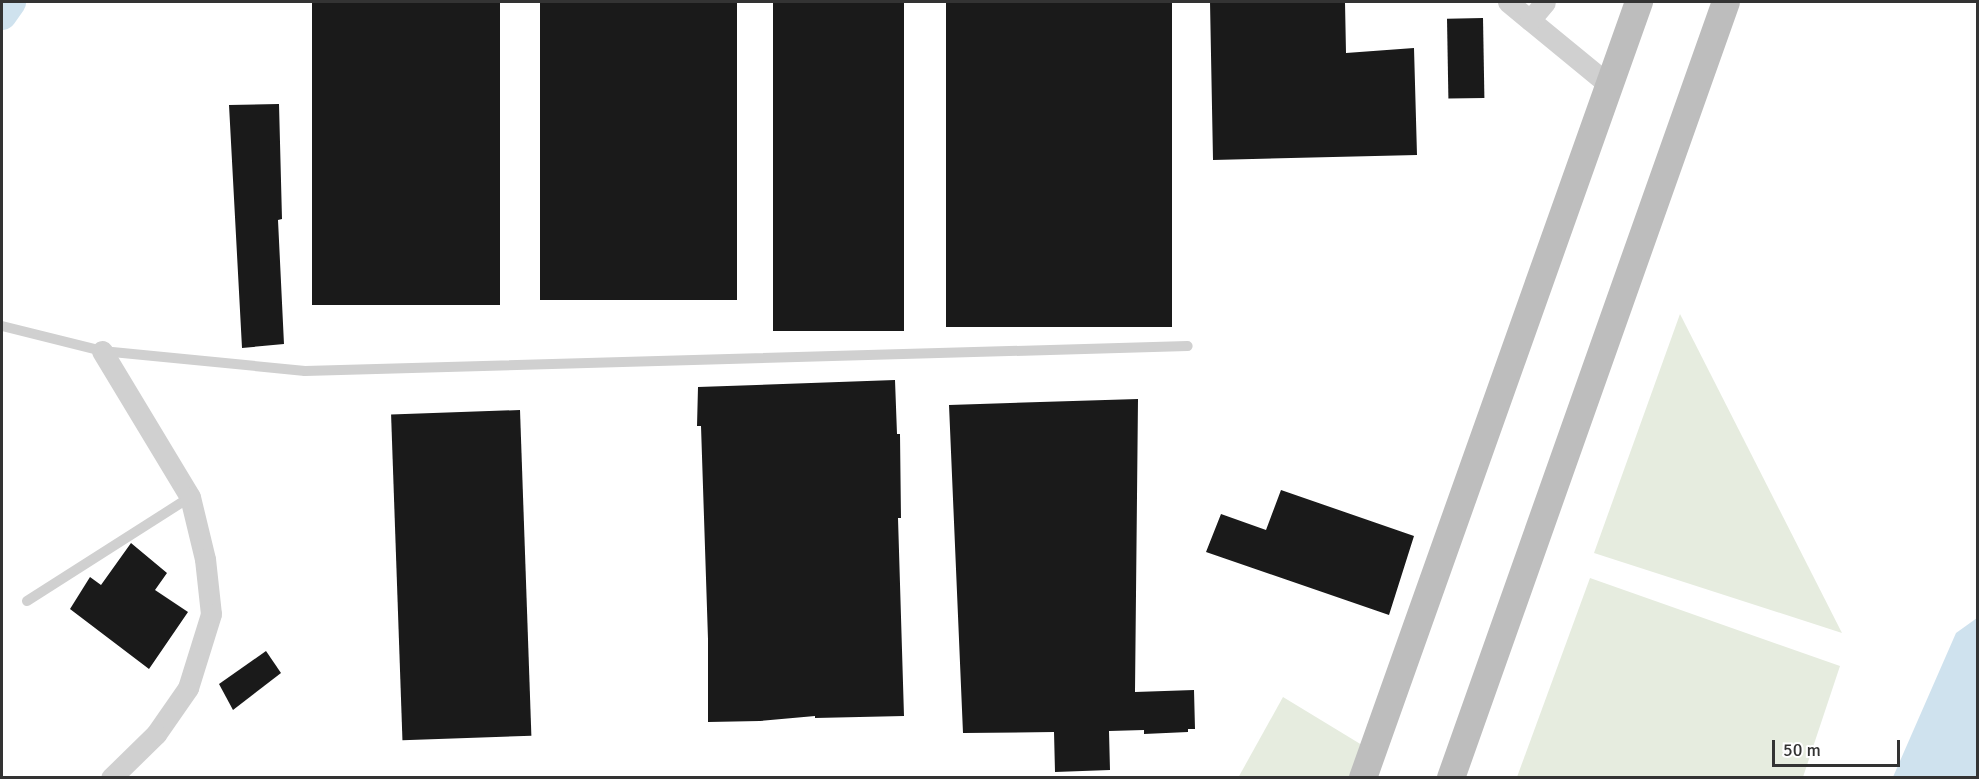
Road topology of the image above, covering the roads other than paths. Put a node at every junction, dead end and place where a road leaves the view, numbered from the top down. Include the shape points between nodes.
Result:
1 (1508, 2) edge
2 (1545, 2) edge
3 (1639, 2) edge
4 (1726, 2) edge
5 (1530, 20) junction
6 (1610, 85) junction
7 (2, 326) edge
8 (1188, 346) dead end
9 (102, 351) junction
10 (190, 497) junction
11 (27, 601) dead end
12 (111, 777) edge
13 (1363, 777) edge
14 (1451, 777) edge

1 - 5 street
2 - 5 street
3 - 6 street
4 - 14 street
5 - 6 street
6 - 13 street
7 - 9 lane
8 - 9 lane via 305,371
9 - 10 street
10 - 11 lane
10 - 12 street via 206,559 211,614 188,687 156,734

